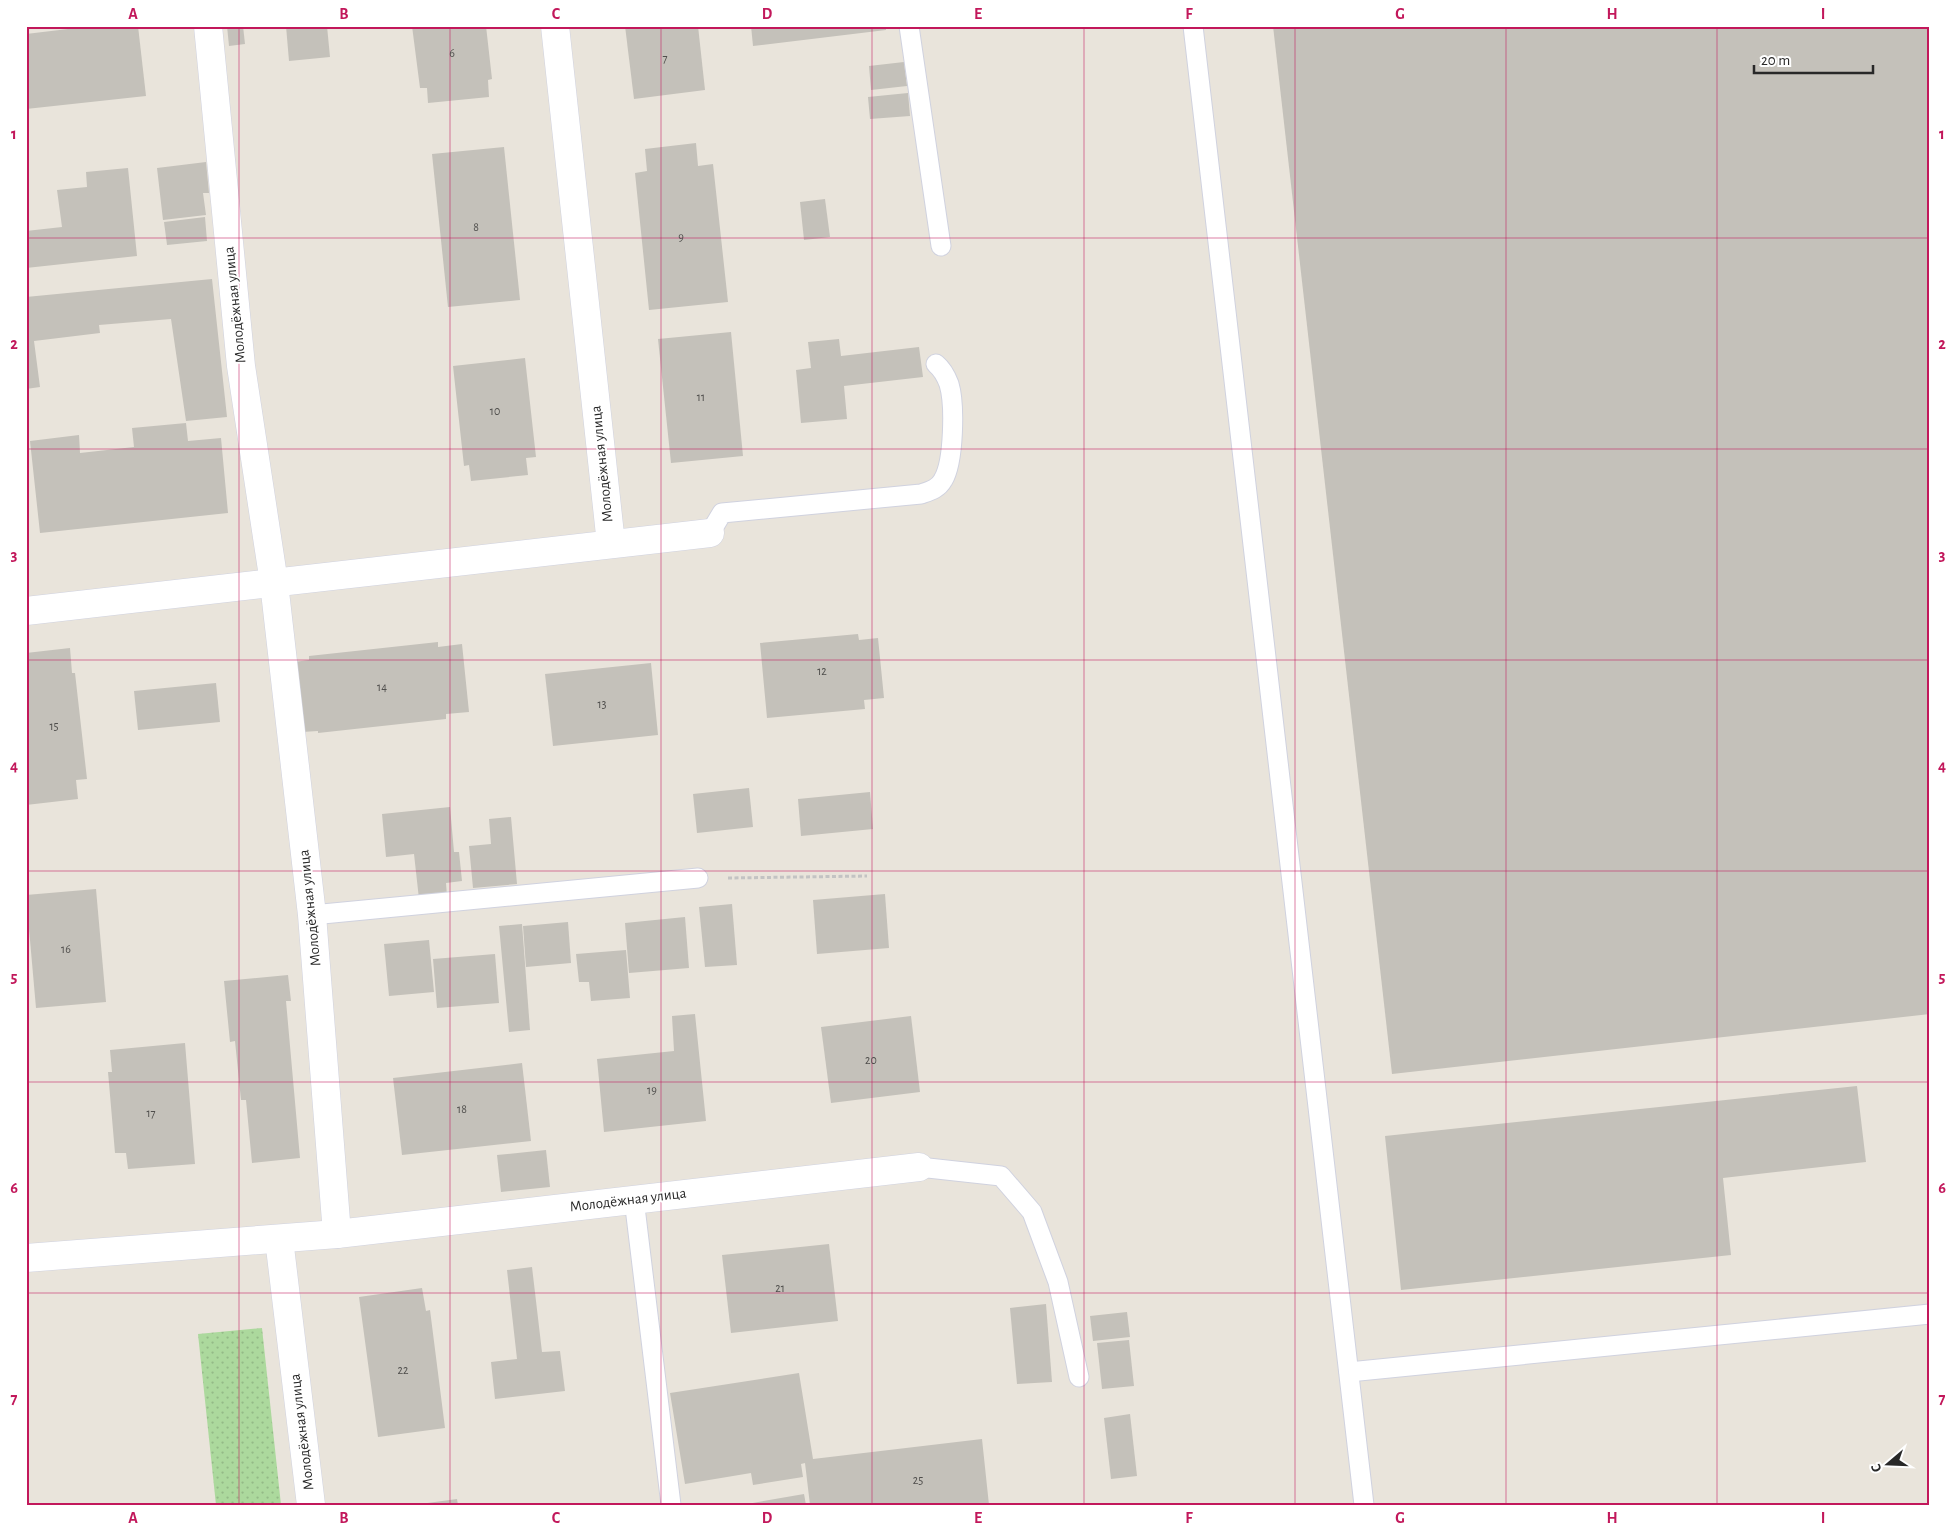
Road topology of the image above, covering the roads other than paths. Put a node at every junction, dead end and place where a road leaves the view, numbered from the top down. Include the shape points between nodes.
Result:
1 (208, 26) edge
2 (555, 26) edge
3 (910, 26) edge
4 (1193, 26) edge
5 (941, 246) dead end
6 (936, 364) dead end
7 (710, 533) joint
8 (611, 544) junction
9 (274, 583) junction
10 (26, 610) edge
11 (698, 878) road end
12 (312, 915) junction
13 (919, 1167) joint
14 (634, 1199) junction
15 (337, 1234) junction
16 (279, 1239) junction
17 (26, 1258) edge
18 (1930, 1314) edge
19 (1349, 1372) junction
20 (1079, 1377) dead end
21 (311, 1505) edge
22 (671, 1505) edge
23 (1364, 1505) edge

1 - 9 street, Молодёжная улица via 241,366
2 - 8 street, Молодёжная улица
3 - 5 lane
4 - 19 lane
6 - 7 lane via 949,384 952,432 949,465 943,481 935,490 722,513
7 - 8 street, Молодёжная улица
8 - 9 street, Молодёжная улица
9 - 10 street, Молодёжная улица
9 - 12 street, Молодёжная улица
11 - 12 lane
12 - 15 street, Молодёжная улица
13 - 14 street, Молодёжная улица
13 - 20 lane via 1001,1176 1032,1212 1058,1282
14 - 15 street, Молодёжная улица
14 - 22 lane
15 - 16 street, Молодёжная улица
16 - 17 street, Молодёжная улица
16 - 21 street, Молодёжная улица
18 - 19 lane
19 - 23 lane

